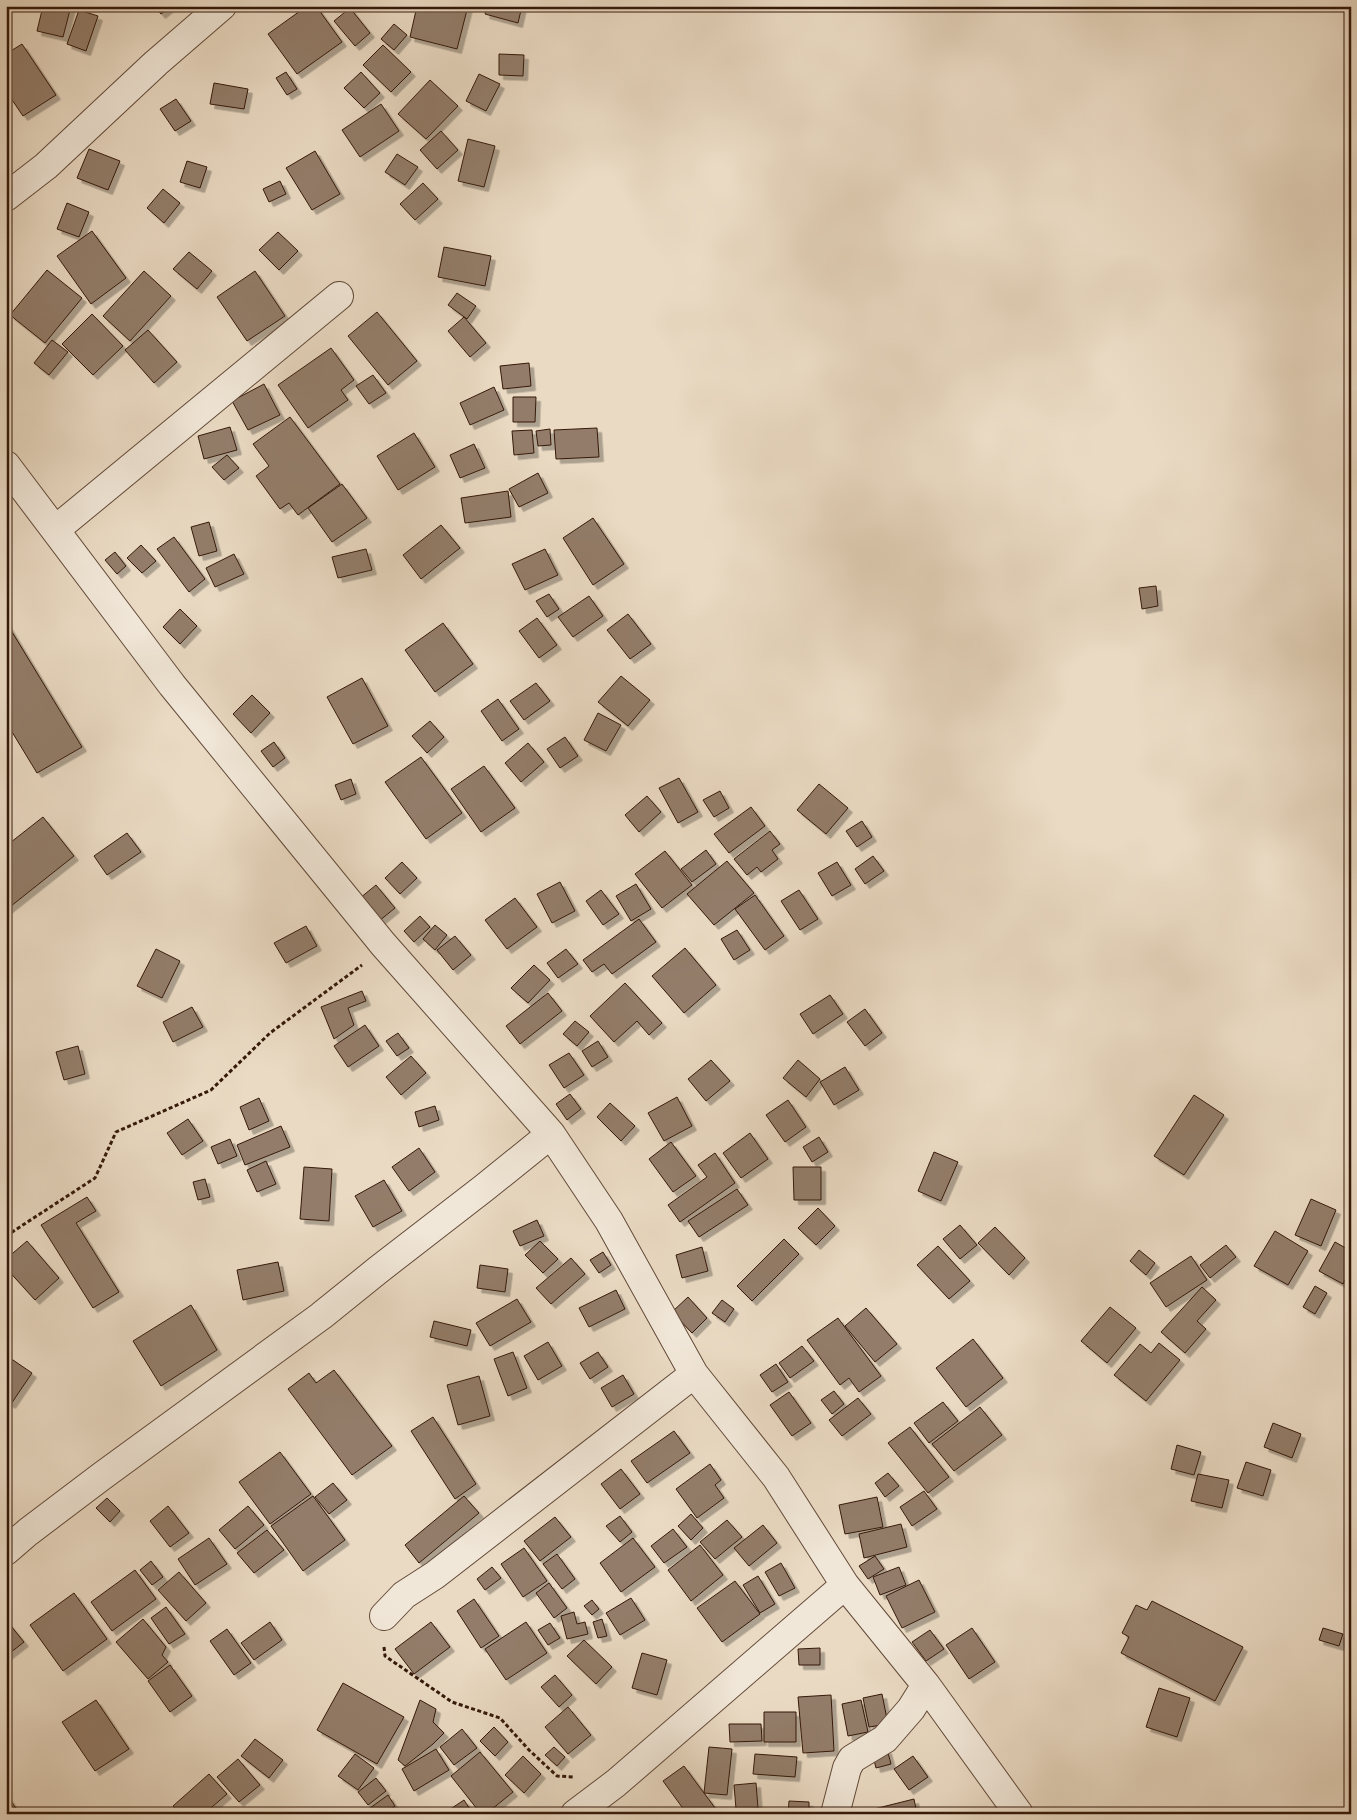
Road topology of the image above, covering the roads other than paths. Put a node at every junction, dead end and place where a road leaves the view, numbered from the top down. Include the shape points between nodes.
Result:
1 (222, 6) edge
2 (6, 197) edge
3 (339, 296) dead end
4 (6, 465) edge
5 (55, 530) junction
6 (551, 1134) junction
7 (694, 1374) junction
8 (6, 1551) edge
9 (845, 1585) junction
10 (384, 1616) road end
11 (926, 1685) junction
12 (575, 1814) edge
13 (835, 1814) edge
14 (1019, 1814) edge

1 - 2 street via 46,166
3 - 5 street
4 - 5 street
5 - 6 street via 172,685 383,944
6 - 7 street via 609,1221
6 - 8 street via 322,1316
7 - 9 street via 776,1477
7 - 10 street via 435,1575 404,1595
9 - 11 street
9 - 12 street via 616,1783
11 - 13 street via 911,1709 885,1739 852,1759 844,1776
11 - 14 street

